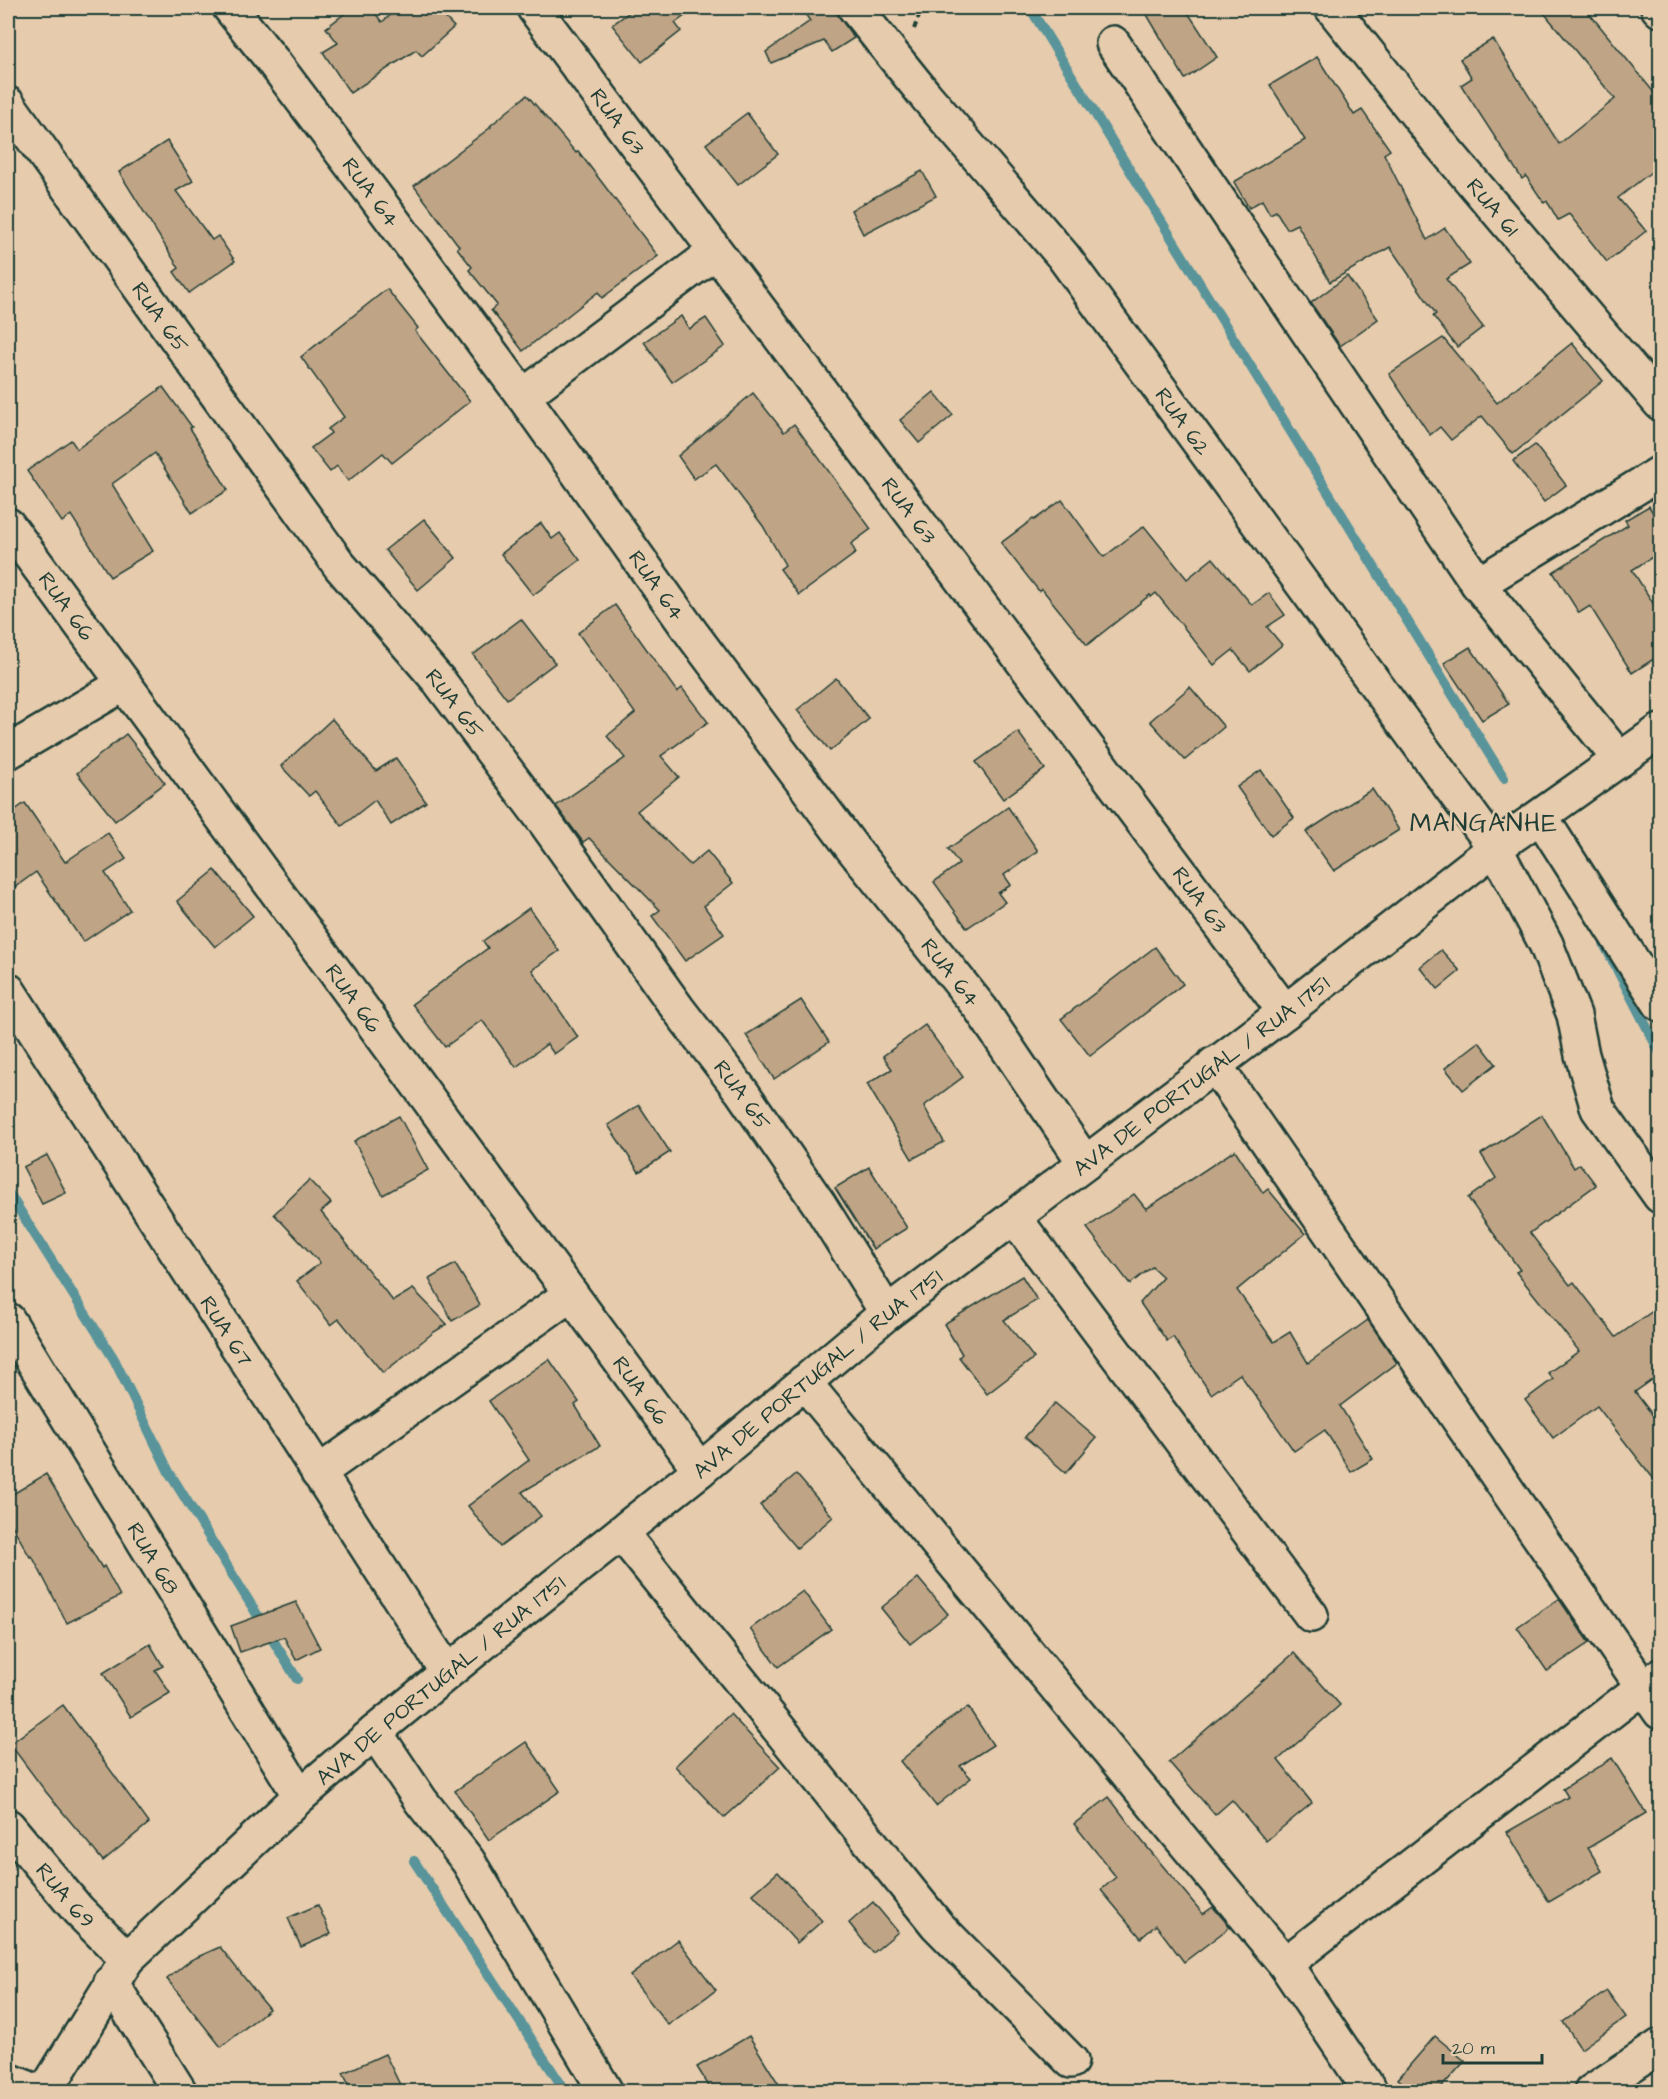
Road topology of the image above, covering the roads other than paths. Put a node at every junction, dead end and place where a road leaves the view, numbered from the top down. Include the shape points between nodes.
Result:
1 (230, 8) edge
2 (534, 8) edge
3 (855, 8) edge
4 (1332, 8) edge
5 (1113, 43) dead end
6 (8, 104) edge
7 (716, 252) junction
8 (523, 396) junction
9 (1660, 403) edge
10 (1660, 472) edge
11 (8, 525) edge
12 (1478, 584) junction
13 (124, 684) junction
14 (1660, 731) edge
15 (8, 752) edge
16 (1620, 760) junction
17 (1541, 816) junction
18 (1495, 848) junction
19 (8, 990) edge
20 (1660, 1004) edge
21 (1285, 1012) junction
22 (1214, 1064) junction
23 (1084, 1163) junction
24 (1660, 1196) edge
25 (1014, 1217) junction
26 (571, 1294) junction
27 (887, 1312) junction
28 (8, 1320) edge
29 (804, 1382) junction
30 (700, 1470) junction
31 (318, 1473) junction
32 (622, 1534) junction
33 (1311, 1615) dead end
34 (447, 1672) junction
35 (1655, 1691) edge
36 (375, 1732) junction
37 (300, 1796) junction
38 (8, 1826) edge
39 (1285, 1964) junction
40 (119, 1971) junction
41 (1660, 2046) edge
42 (1071, 2061) dead end
43 (8, 2080) edge
44 (38, 2091) edge
45 (45, 2091) edge
46 (180, 2091) edge
47 (606, 2091) edge
48 (1371, 2091) edge
49 (1591, 2091) edge

1 - 8 street, RUA 64
2 - 7 street, RUA 63
3 - 18 street, RUA 62 via 1063,256
4 - 9 street, RUA 61 via 1437,140
5 - 12 street
6 - 27 street, RUA 65 via 339,566 439,681 742,1092
7 - 8 street
7 - 21 street, RUA 63
8 - 23 street, RUA 64 via 853,849 981,1010
10 - 12 street
11 - 13 street, RUA 66
12 - 16 street
13 - 15 street
13 - 26 street, RUA 66
14 - 16 street, AVA DE PORTUGAL / RUA 1751
16 - 17 street, AVA DE PORTUGAL / RUA 1751
17 - 18 street, AVA DE PORTUGAL / RUA 1751
17 - 20 street
18 - 21 street, AVA DE PORTUGAL / RUA 1751
18 - 24 street, RUA 62 via 1546,944 1574,1015 1598,1109
19 - 31 street, RUA 67
21 - 22 street, AVA DE PORTUGAL / RUA 1751
22 - 23 street, AVA DE PORTUGAL / RUA 1751
22 - 35 street
23 - 25 street, AVA DE PORTUGAL / RUA 1751
25 - 27 street, AVA DE PORTUGAL / RUA 1751
25 - 33 street
26 - 30 street, RUA 66
26 - 31 street
27 - 29 street, AVA DE PORTUGAL / RUA 1751
28 - 37 street, RUA 68
29 - 30 street, AVA DE PORTUGAL / RUA 1751
29 - 39 street
30 - 32 street, AVA DE PORTUGAL / RUA 1751
31 - 34 street, RUA 67
32 - 34 street, AVA DE PORTUGAL / RUA 1751
32 - 42 street via 937,1925
34 - 36 street, AVA DE PORTUGAL / RUA 1751
35 - 39 street
36 - 37 street, AVA DE PORTUGAL / RUA 1751
36 - 47 street via 421,1801 468,1861
37 - 40 street, AVA DE PORTUGAL / RUA 1751
38 - 40 street, RUA 69 via 78,1910
39 - 48 street
40 - 45 street, AVA DE PORTUGAL / RUA 1751
40 - 46 street, RUA 69
41 - 49 street
43 - 44 street

